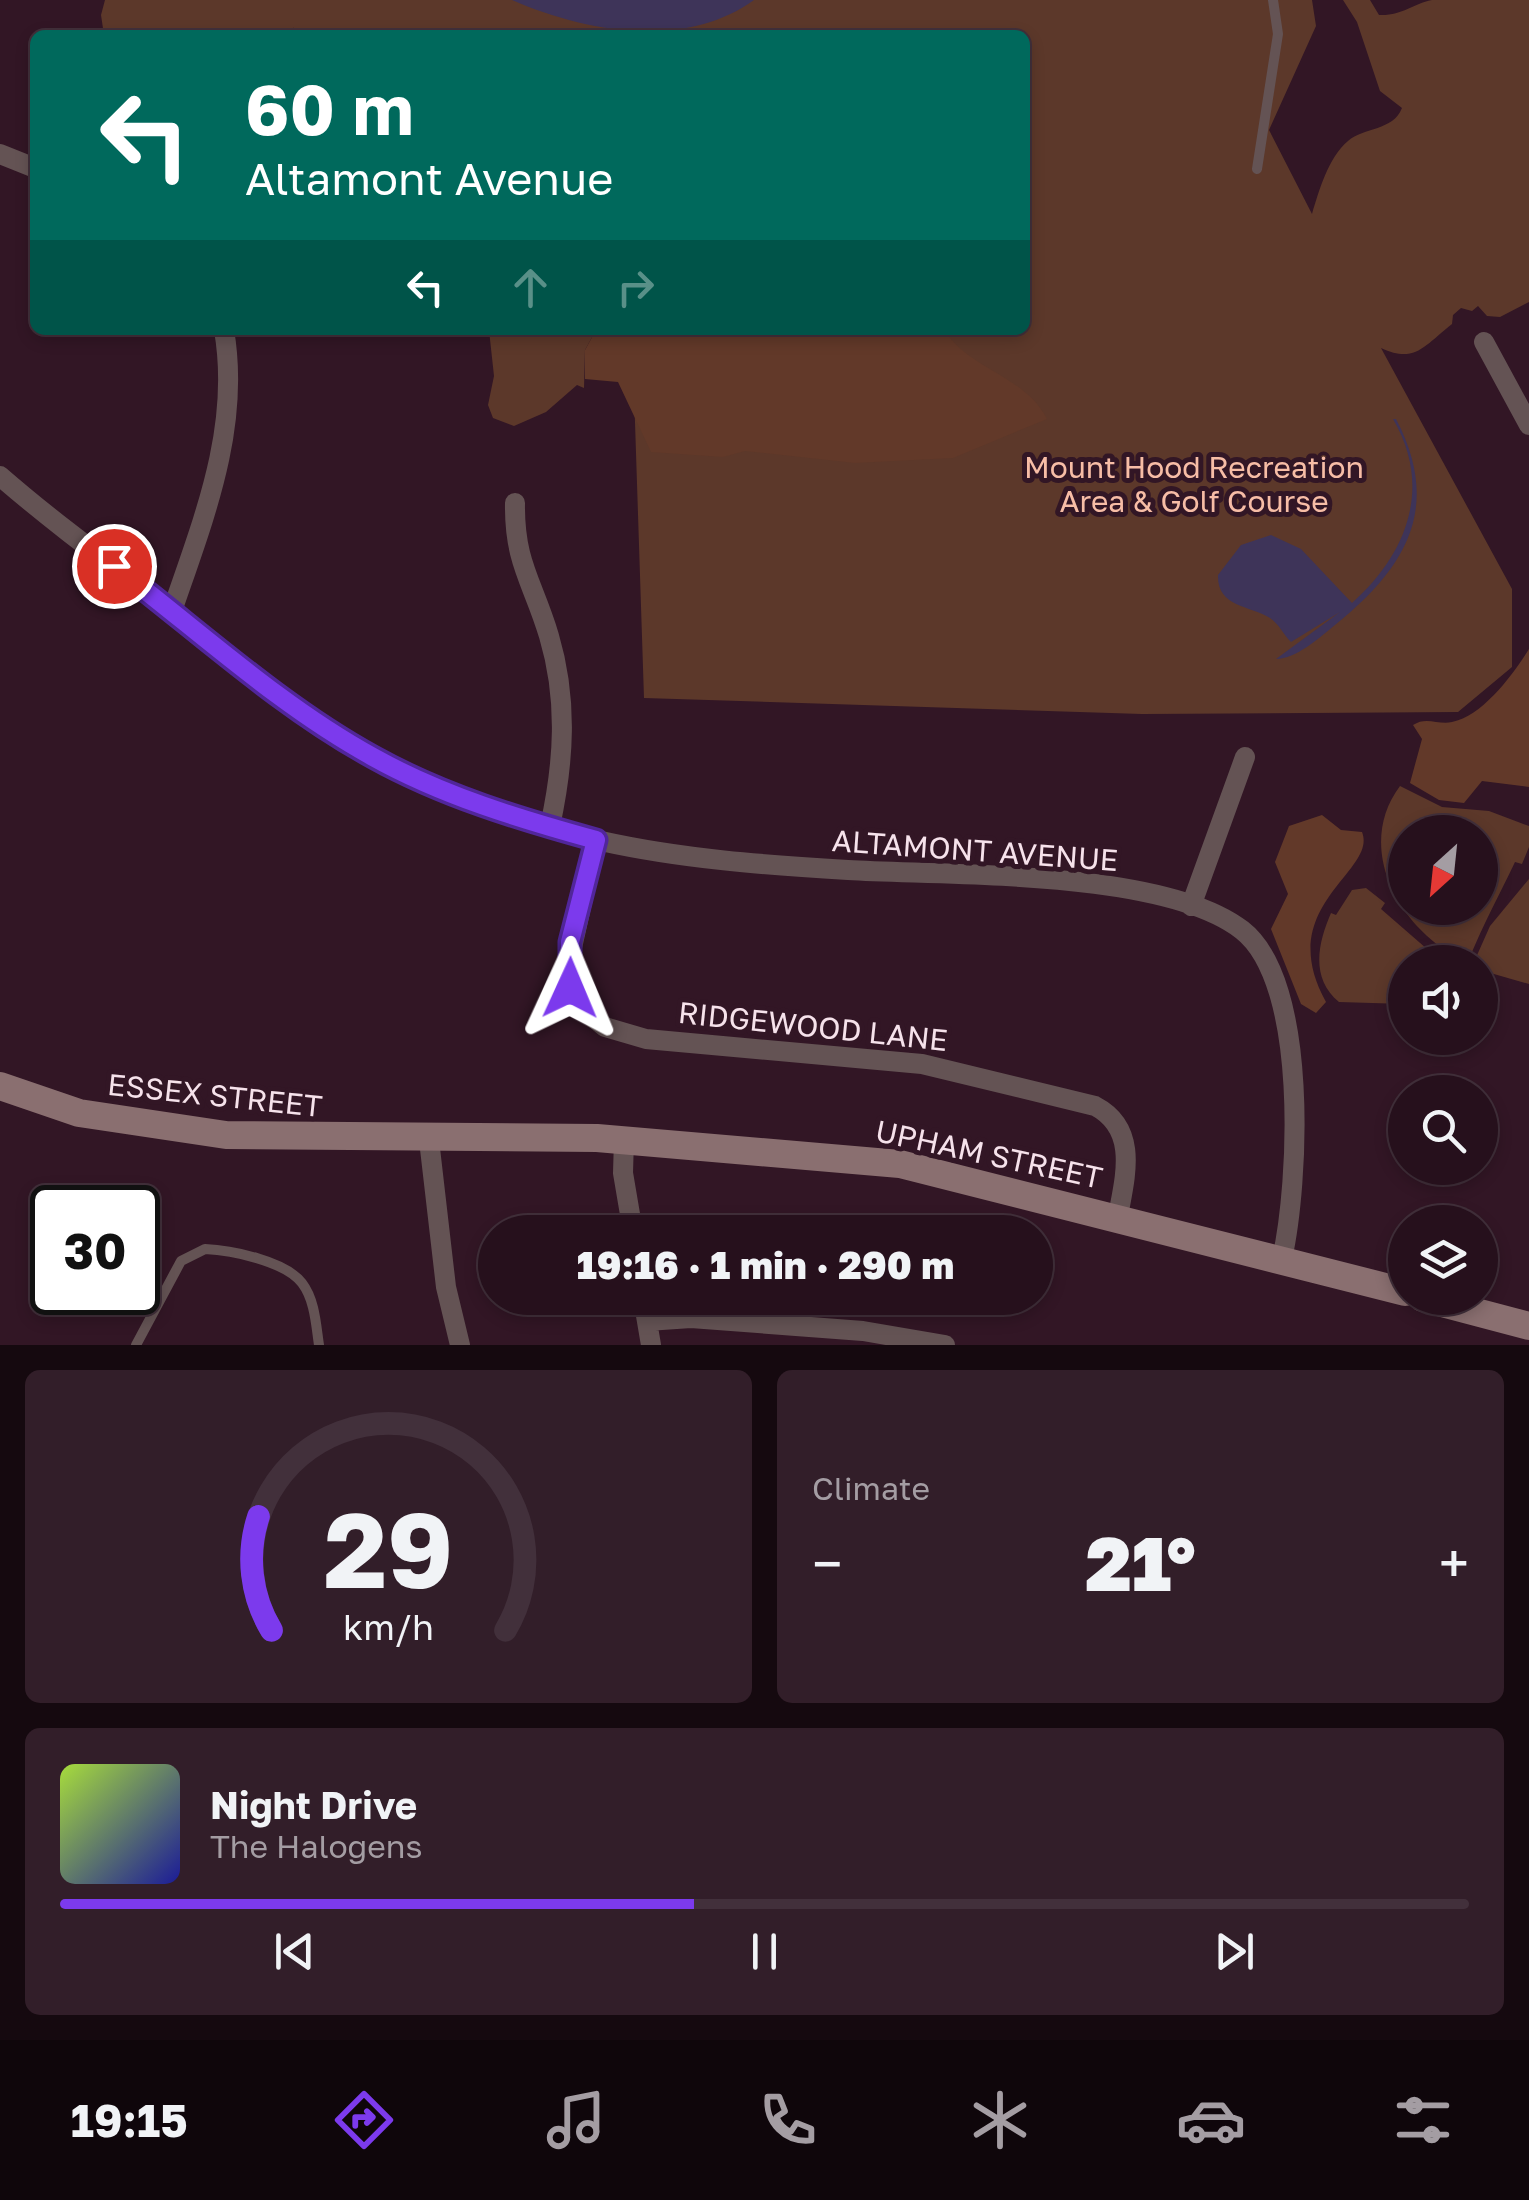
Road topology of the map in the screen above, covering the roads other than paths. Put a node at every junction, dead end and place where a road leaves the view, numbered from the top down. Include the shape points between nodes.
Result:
1 (1273, 0) edge
2 (0, 154) edge
3 (30, 166) edge
4 (1257, 168) dead end
5 (224, 335) edge
6 (1484, 342) dead end
7 (1529, 425) edge
8 (0, 476) edge
9 (514, 502) dead end
10 (172, 611) junction
11 (1245, 757) dead end
12 (550, 826) junction
13 (596, 840) junction
14 (1191, 906) junction
15 (0, 1086) edge
16 (624, 1139) junction
17 (429, 1140) junction
18 (630, 1215) edge
19 (1118, 1216) junction
20 (1282, 1258) junction
21 (1388, 1287) edge
22 (646, 1315) edge
23 (1487, 1315) edge
24 (647, 1320) junction
25 (1529, 1326) edge
26 (892, 1340) edge
27 (136, 1345) edge
28 (319, 1345) edge
29 (460, 1345) edge
30 (651, 1345) edge
31 (945, 1345) edge

1 - 4 lane via 1278,34
2 - 3 street
5 - 10 street via 226,430
6 - 7 street
8 - 10 street, ALTAMONT AVENUE
9 - 12 street via 518,554 549,636 562,700 562,762
10 - 12 street, ALTAMONT AVENUE via 372,757 452,794
11 - 14 street
12 - 13 street, ALTAMONT AVENUE
13 - 14 street, ALTAMONT AVENUE via 733,862 1098,886
13 - 19 street, RIDGEWOOD LANE via 567,970 577,1004 597,1022 646,1039 922,1064 1095,1106 1126,1144
14 - 20 street, ALTAMONT AVENUE via 1254,940 1281,1001 1295,1140
15 - 17 main road, ESSEX STREET via 56,1108 162,1128 286,1139
16 - 17 main road, UPHAM STREET
16 - 18 street
16 - 19 main road, UPHAM STREET via 900,1164
17 - 29 street via 446,1287
19 - 20 main road, UPHAM STREET
20 - 21 main road, UPHAM STREET
22 - 24 street
23 - 25 main road
24 - 26 street via 690,1318
24 - 30 street
26 - 31 street
27 - 28 lane via 182,1261 205,1250 244,1256 300,1281

